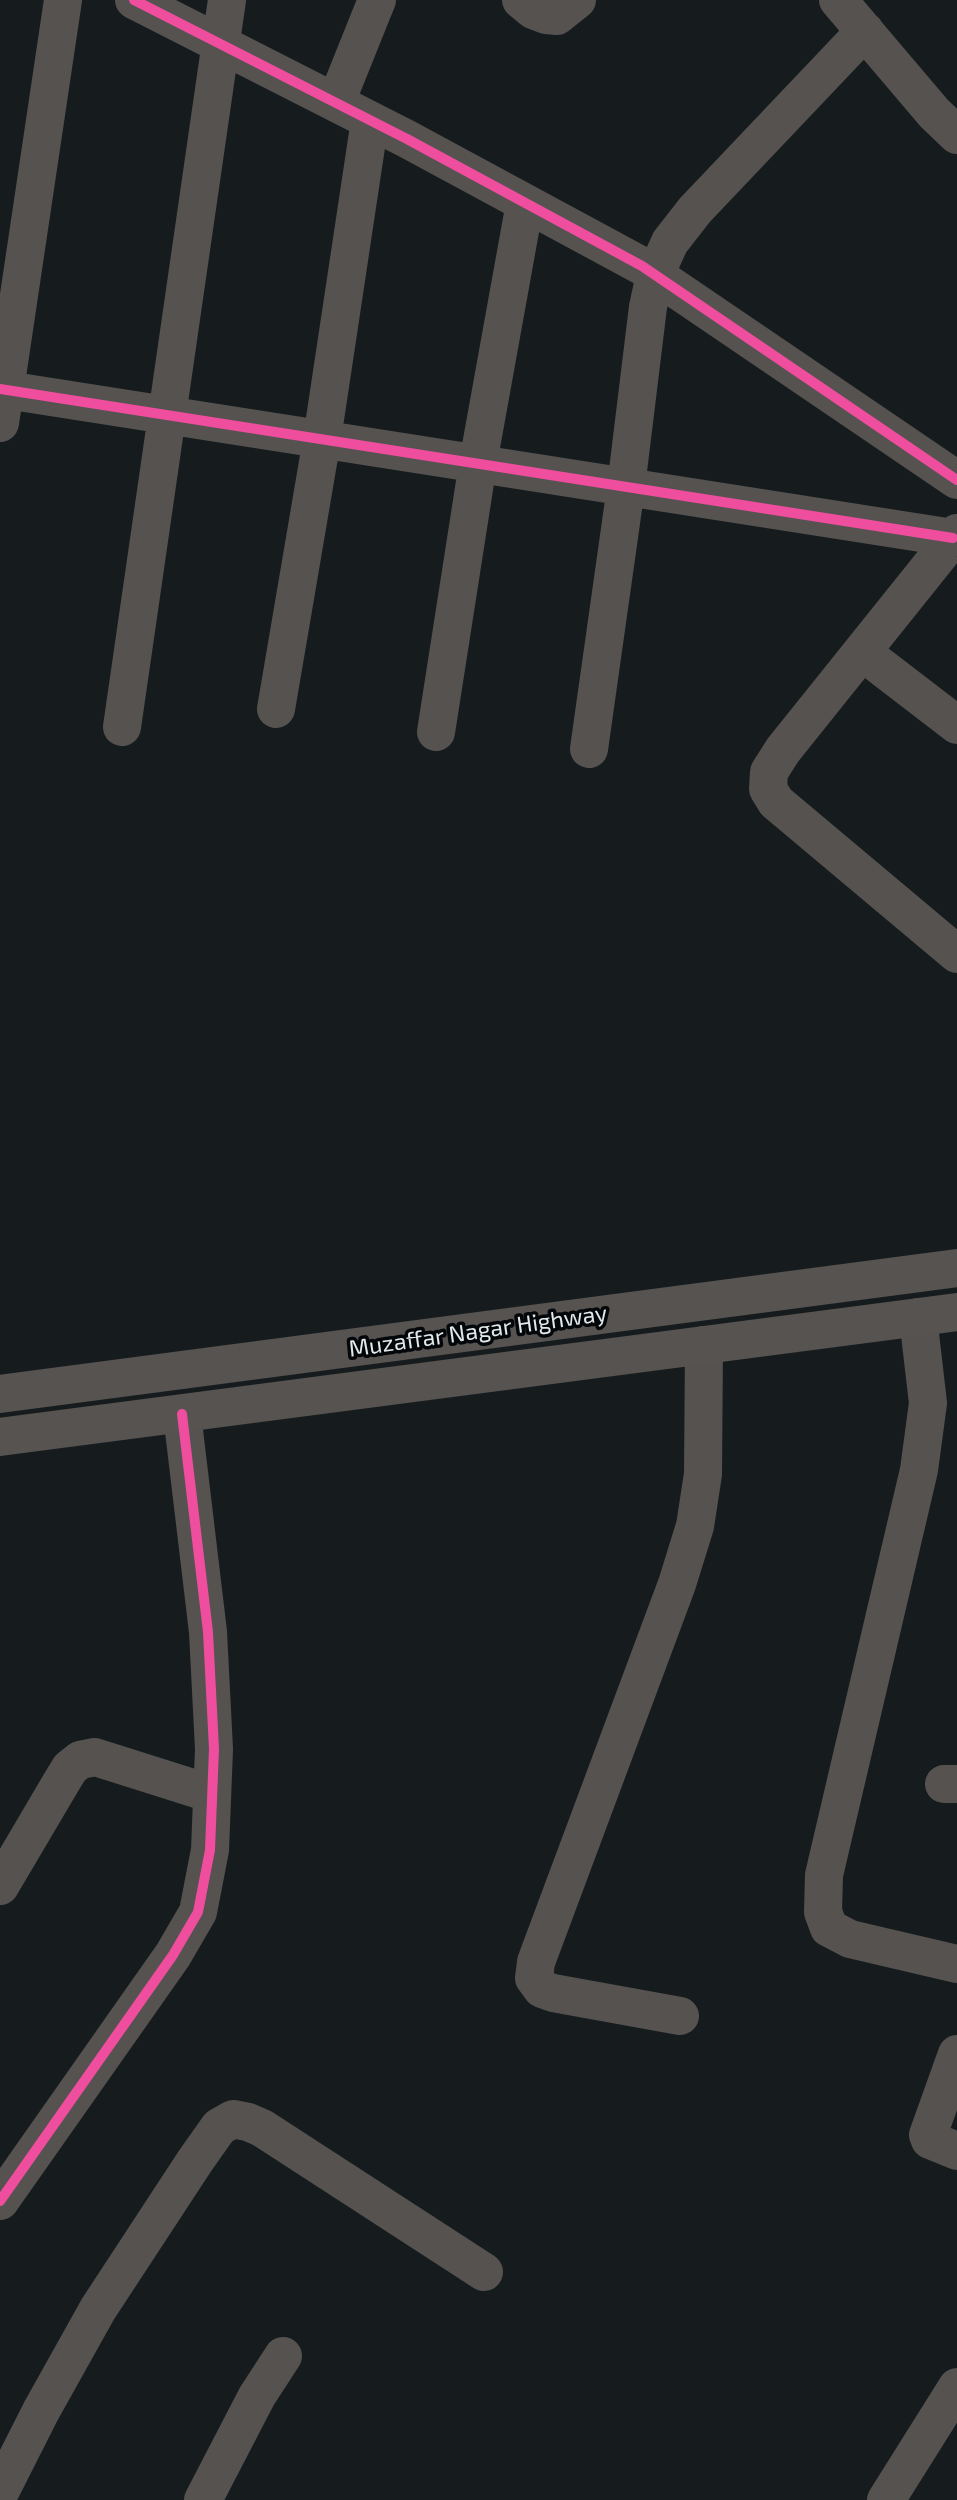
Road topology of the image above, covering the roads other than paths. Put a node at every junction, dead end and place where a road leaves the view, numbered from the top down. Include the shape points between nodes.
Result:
1 (63, 0) edge
2 (134, 0) edge
3 (228, 0) edge
4 (377, 0) edge
5 (521, 0) edge
6 (577, 0) edge
7 (838, 0) edge
8 (865, 31) junction
9 (221, 44) junction
10 (336, 102) junction
11 (370, 120) junction
12 (957, 135) edge
13 (525, 203) junction
14 (654, 275) junction
15 (1, 400) edge
16 (167, 415) junction
17 (322, 439) junction
18 (478, 463) junction
19 (957, 480) edge
20 (626, 487) junction
21 (955, 536) edge
22 (862, 652) junction
23 (275, 709) dead end
24 (957, 725) edge
25 (122, 727) dead end
26 (436, 732) dead end
27 (589, 749) dead end
28 (957, 954) edge
29 (957, 1268) edge
30 (957, 1312) edge
31 (918, 1317) junction
32 (704, 1345) junction
33 (0, 1394) edge
34 (182, 1413) junction
35 (0, 1437) edge
36 (212, 1794) junction
37 (0, 1886) edge
38 (957, 1964) edge
39 (680, 2016) dead end
40 (957, 2053) edge
41 (957, 2151) edge
42 (0, 2201) edge
43 (484, 2272) dead end
44 (283, 2356) dead end
45 (957, 2387) edge
46 (0, 2492) edge
47 (203, 2500) edge
48 (886, 2500) edge

1 - 15 street
2 - 9 street
3 - 9 street
4 - 10 street
5 - 6 street via 533,10 557,16
7 - 8 street
8 - 12 street
8 - 14 street via 695,210 670,242
9 - 10 street
9 - 16 street
10 - 11 street
11 - 13 street
11 - 17 street
13 - 14 street
13 - 18 street
14 - 19 street
14 - 20 street
15 - 16 street
16 - 17 street
16 - 25 street
17 - 18 street
17 - 23 street
18 - 20 street
18 - 26 street
20 - 21 street
20 - 27 street
21 - 22 street
22 - 24 street
22 - 28 street via 783,750 769,772 768,789 776,802
29 - 33 main road, Muzaffar Nagar Highway
30 - 31 main road, Muzaffar Nagar Highway
31 - 32 main road, Muzaffar Nagar Highway
31 - 38 street via 928,1403 919,1470 824,1875 823,1912 829,1928 850,1939
32 - 34 main road, Muzaffar Nagar Highway
32 - 39 street via 703,1474 695,1526 534,1978 542,1989 553,1993
34 - 35 main road, Muzaffar Nagar Highway
34 - 36 street via 208,1632
36 - 37 street via 95,1758 80,1760 70,1768
36 - 42 street via 210,1850 198,1912 173,1955
40 - 41 street via 928,2134 930,2140
43 - 46 street via 262,2128 233,2119 219,2127 98,2309
44 - 47 street
45 - 48 street

